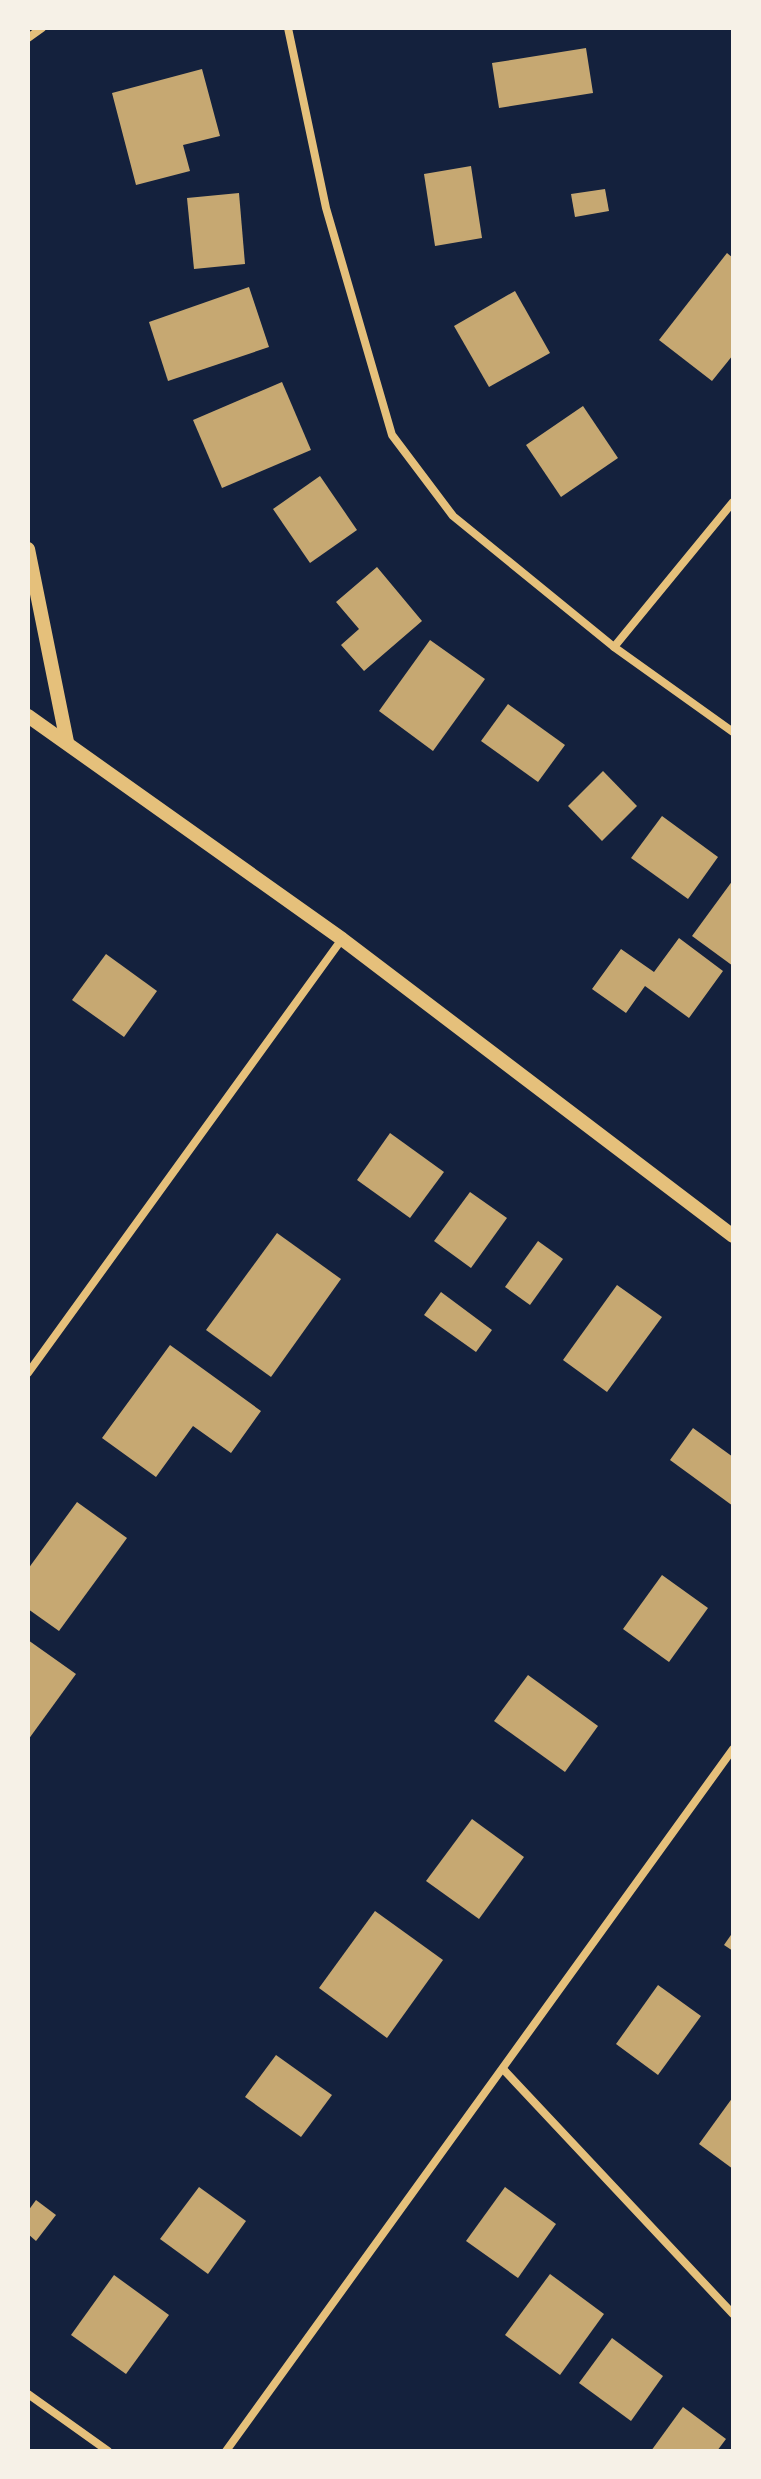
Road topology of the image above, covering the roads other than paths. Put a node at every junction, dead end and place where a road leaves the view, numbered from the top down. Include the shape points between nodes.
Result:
1 (42, 28) edge
2 (288, 28) edge
3 (28, 38) edge
4 (733, 502) edge
5 (28, 549) edge
6 (614, 647) junction
7 (28, 716) edge
8 (733, 732) edge
9 (67, 742) junction
10 (342, 939) junction
11 (733, 1236) edge
12 (28, 1373) edge
13 (733, 1749) edge
14 (503, 2069) junction
15 (733, 2314) edge
16 (28, 2394) edge
17 (108, 2451) edge
18 (226, 2451) edge

1 - 3 street
2 - 6 street via 326,208 392,435 453,516
4 - 6 street
5 - 9 street
6 - 8 street
7 - 9 street
9 - 10 street
10 - 11 street
10 - 12 street
13 - 14 street
14 - 15 street
14 - 18 street
16 - 17 street

